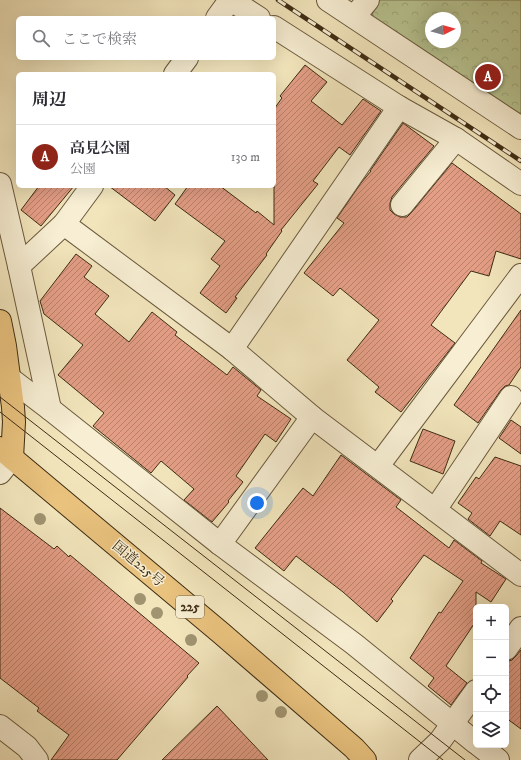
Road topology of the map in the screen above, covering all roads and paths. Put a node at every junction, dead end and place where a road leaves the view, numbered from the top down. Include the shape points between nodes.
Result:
1 (231, 0) edge
2 (328, 0) edge
3 (368, 0) edge
4 (219, 16) edge
5 (257, 16) edge
6 (354, 17) junction
7 (276, 28) edge
8 (186, 60) edge
9 (176, 72) edge
10 (398, 107) junction
11 (521, 127) edge
12 (456, 139) junction
13 (0, 184) edge
14 (521, 184) edge
15 (91, 188) edge
16 (402, 205) dead end
17 (64, 224) junction
18 (19, 266) junction
19 (521, 276) edge
20 (0, 321) edge
21 (232, 349) junction
22 (4, 374) edge
23 (511, 397) dead end
24 (50, 409) junction
25 (312, 417) junction
26 (0, 422) edge
27 (4, 460) edge
28 (378, 466) junction
29 (435, 510) junction
30 (220, 544) junction
31 (521, 575) edge
32 (521, 628) edge
33 (509, 645) edge
34 (473, 695) edge
35 (453, 724) junction
36 (0, 726) edge
37 (473, 741) edge
38 (483, 748) edge
39 (37, 760) edge
40 (366, 760) edge
41 (420, 760) edge
42 (498, 760) edge

1 - 4 street
1 - 5 street
2 - 6 street
3 - 6 street
6 - 11 street
7 - 10 street
8 - 9 street
10 - 12 street
10 - 21 street
12 - 14 street
12 - 16 street
13 - 18 street
15 - 17 street
17 - 18 street
17 - 21 street
18 - 24 street
19 - 28 street
20 - 22 main road
21 - 25 street
22 - 24 street
22 - 27 main road via 14,422
23 - 29 street
24 - 30 street
25 - 28 street
25 - 30 street
26 - 27 main road
27 - 40 main road, 国道225号 / 225 via 227,638
28 - 29 street
29 - 31 street
30 - 35 street via 354,644
32 - 33 street
34 - 35 street
35 - 37 street
35 - 41 street
36 - 39 street via 28,747
38 - 42 street

